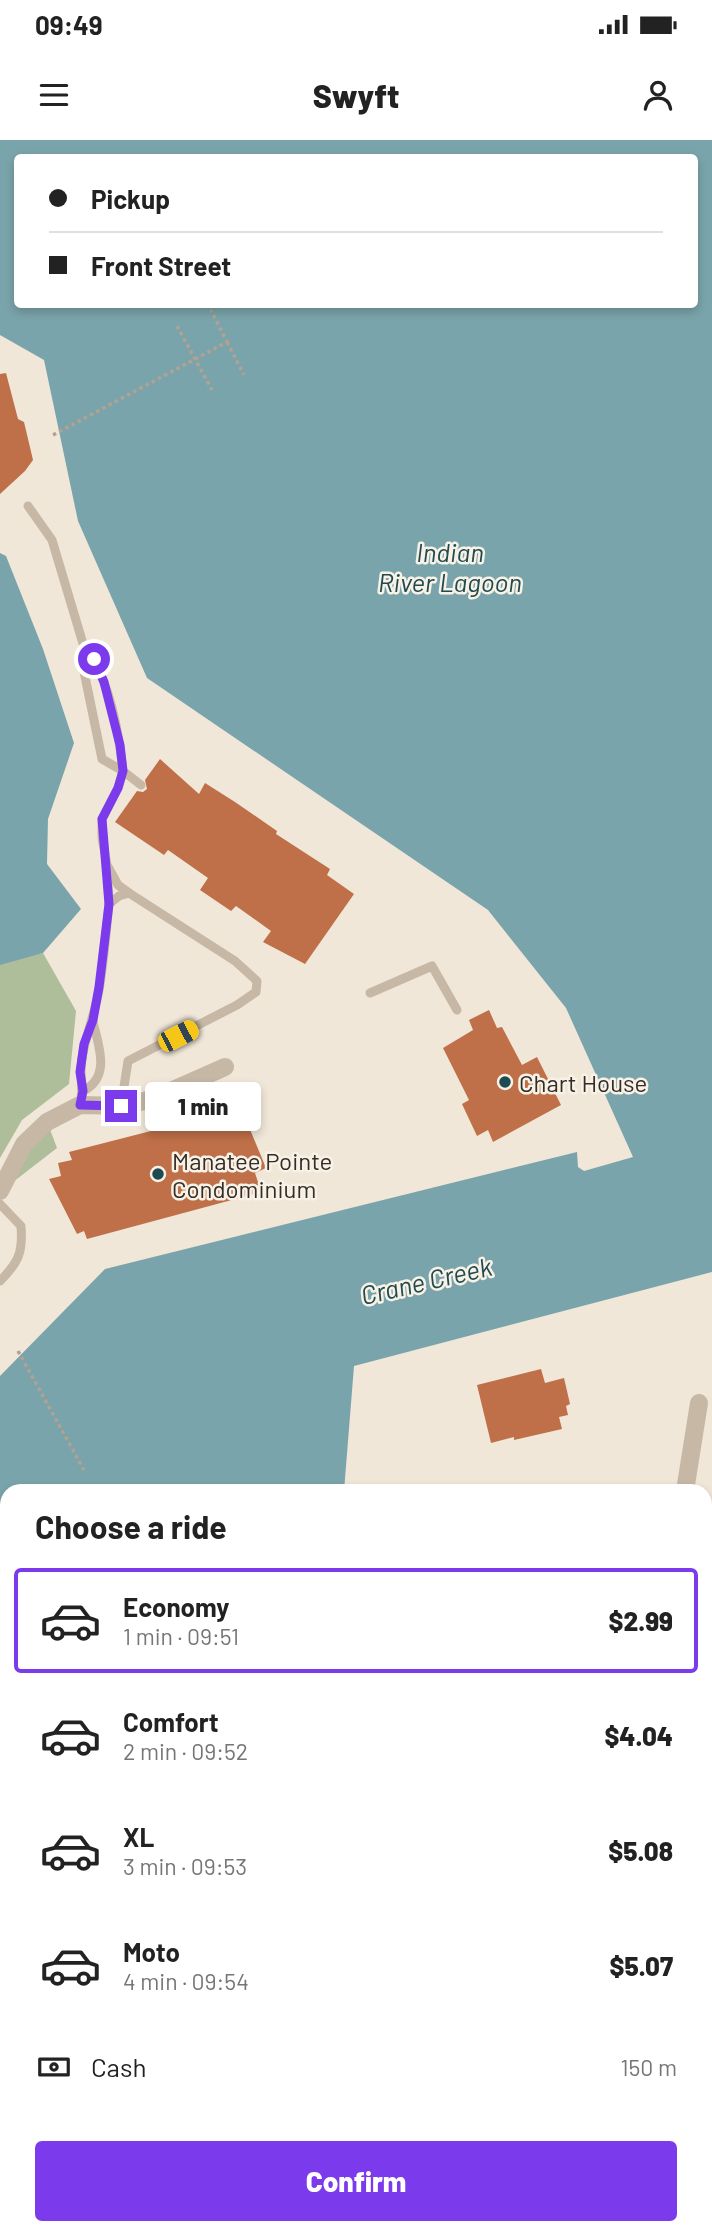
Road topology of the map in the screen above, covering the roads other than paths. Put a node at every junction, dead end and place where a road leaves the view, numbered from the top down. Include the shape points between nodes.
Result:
1 (28, 506) dead end
2 (84, 647) junction
3 (123, 771) junction
4 (141, 785) dead end
5 (107, 865) junction
6 (130, 893) junction
7 (109, 904) junction
8 (370, 993) dead end
9 (457, 1010) dead end
10 (93, 1020) junction
11 (226, 1067) dead end
12 (82, 1098) junction
13 (121, 1106) junction
14 (0, 1192) edge
15 (0, 1204) edge
16 (0, 1281) edge
17 (699, 1403) dead end
18 (686, 1484) edge

1 - 2 lane via 52,540
2 - 3 lane via 104,682
2 - 3 lane via 83,672 102,759
3 - 4 lane
3 - 5 lane via 102,819
5 - 6 lane via 118,884
5 - 7 lane
6 - 7 lane
6 - 13 lane via 235,961 257,981 256,992 237,1005 128,1061
7 - 10 lane
8 - 9 lane via 432,966
10 - 12 lane via 80,1072
10 - 12 lane via 102,1073
11 - 13 street via 155,1098
12 - 13 street
12 - 14 street via 24,1144
15 - 16 lane via 21,1226 23,1244 15,1265
17 - 18 street

